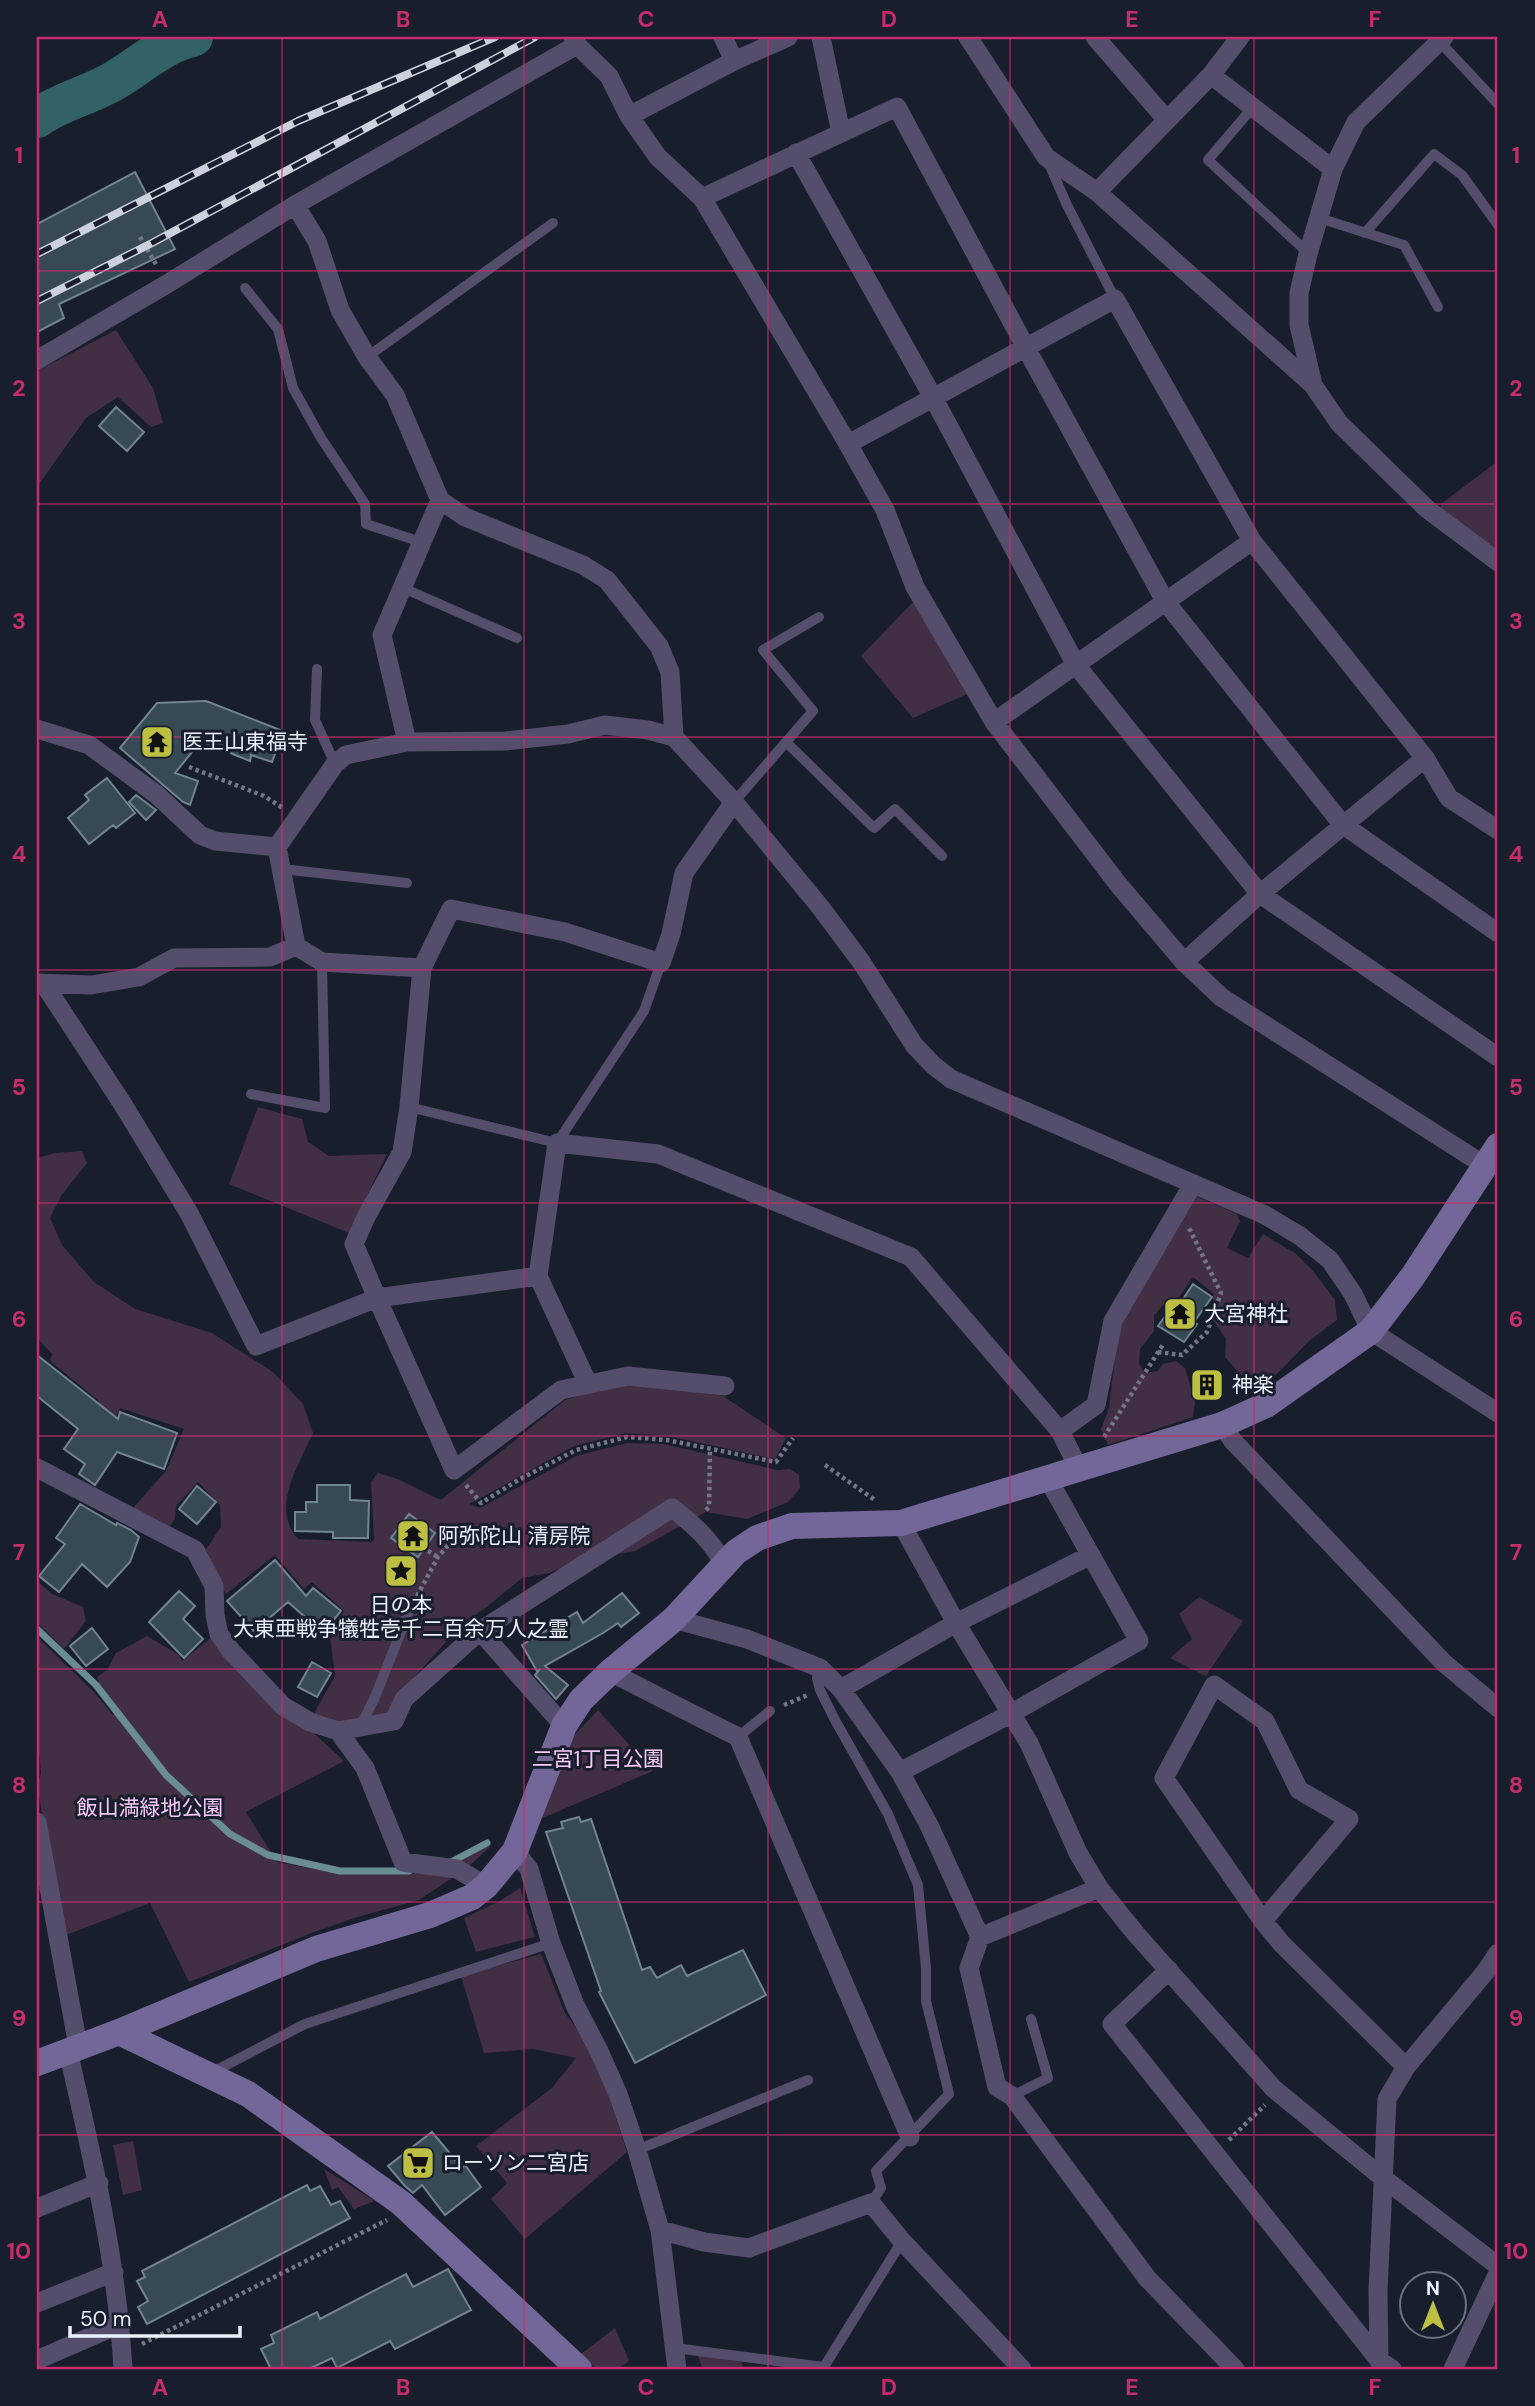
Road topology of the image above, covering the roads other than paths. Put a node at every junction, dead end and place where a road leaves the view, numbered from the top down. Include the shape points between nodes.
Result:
1 (723, 37) edge
2 (788, 37) edge
3 (821, 37) edge
4 (968, 37) edge
5 (1095, 37) edge
6 (1240, 37) edge
7 (1441, 39) edge
8 (575, 41) edge
9 (734, 61) junction
10 (1211, 75) junction
11 (1498, 104) edge
12 (1252, 107) junction
13 (629, 116) junction
14 (1166, 119) junction
15 (841, 132) junction
16 (796, 153) junction
17 (1046, 157) junction
18 (1333, 169) junction
19 (1097, 192) junction
20 (702, 198) junction
21 (295, 205) junction
22 (1319, 218) junction
23 (553, 223) dead end
24 (1498, 225) edge
25 (1365, 233) junction
26 (1308, 254) junction
27 (245, 288) dead end
28 (1115, 299) junction
29 (1438, 307) dead end
30 (1026, 348) junction
31 (367, 357) junction
32 (37, 360) edge
33 (1313, 385) junction
34 (934, 400) junction
35 (848, 444) junction
36 (440, 500) junction
37 (1252, 541) junction
38 (421, 542) junction
39 (1498, 562) edge
40 (403, 588) junction
41 (1165, 601) junction
42 (819, 617) dead end
43 (517, 638) dead end
44 (1076, 665) junction
45 (317, 669) dead end
46 (994, 722) junction
47 (37, 729) edge
48 (674, 737) junction
49 (407, 742) junction
50 (786, 743) junction
51 (1424, 758) junction
52 (335, 764) junction
53 (734, 802) junction
54 (1342, 824) junction
55 (1498, 830) edge
56 (277, 847) junction
57 (942, 856) dead end
58 (282, 869) junction
59 (407, 883) dead end
60 (1260, 894) junction
61 (1498, 933) edge
62 (296, 946) junction
63 (322, 962) junction
64 (1184, 962) junction
65 (661, 963) junction
66 (422, 968) junction
67 (40, 984) edge
68 (1498, 1058) edge
69 (251, 1094) dead end
70 (409, 1107) junction
71 (557, 1143) junction
72 (1494, 1152) edge
73 (1193, 1184) junction
74 (538, 1276) junction
75 (377, 1298) junction
76 (1371, 1331) junction
77 (588, 1384) junction
78 (725, 1386) dead end
79 (1498, 1413) edge
80 (1222, 1425) junction
81 (1060, 1431) junction
82 (37, 1468) edge
83 (1079, 1469) junction
84 (1048, 1479) junction
85 (901, 1523) junction
86 (1091, 1555) junction
87 (724, 1564) junction
88 (410, 1609) road end
89 (674, 1619) junction
90 (956, 1623) junction
91 (480, 1631) junction
92 (821, 1668) junction
93 (610, 1672) junction
94 (841, 1689) junction
95 (1498, 1708) edge
96 (771, 1711) road end
97 (1012, 1713) junction
98 (564, 1726) junction
99 (361, 1727) junction
100 (338, 1731) junction
101 (738, 1737) junction
102 (900, 1772) junction
103 (37, 1822) edge
104 (515, 1852) junction
105 (486, 1886) junction
106 (1099, 1888) junction
107 (1263, 1921) junction
108 (980, 1937) junction
109 (551, 1943) junction
110 (1498, 1953) edge
111 (1169, 1970) junction
112 (1031, 2019) dead end
113 (119, 2032) junction
114 (73, 2049) junction
115 (37, 2063) edge
116 (1406, 2067) junction
117 (207, 2074) junction
118 (808, 2080) dead end
119 (1012, 2096) junction
120 (910, 2137) junction
121 (637, 2150) junction
122 (1383, 2178) junction
123 (99, 2183) junction
124 (872, 2203) junction
125 (37, 2208) edge
126 (660, 2231) junction
127 (902, 2241) junction
128 (1498, 2266) edge
129 (114, 2272) junction
130 (1498, 2273) edge
131 (37, 2303) edge
132 (120, 2324) junction
133 (675, 2348) junction
134 (37, 2360) edge
135 (123, 2362) edge
136 (1382, 2366) edge
137 (579, 2369) edge
138 (677, 2369) edge
139 (1022, 2369) edge
140 (1235, 2369) edge
141 (1453, 2369) edge

1 - 9 street
2 - 9 street
3 - 15 street
4 - 17 street
5 - 14 street
6 - 10 street
7 - 11 lane
7 - 18 street via 1356,122
8 - 13 street via 609,76
8 - 21 street
9 - 13 street
10 - 12 street
10 - 14 street
12 - 18 street
12 - 26 lane via 1208,160
13 - 20 street via 658,157
14 - 19 street
15 - 16 street
15 - 30 street via 897,107
16 - 20 street
16 - 34 street
17 - 19 street
17 - 28 lane
18 - 22 street
19 - 33 street
20 - 35 street
21 - 31 street via 317,241 340,310
21 - 32 street
22 - 25 lane
22 - 26 street
23 - 31 lane
24 - 25 lane via 1462,175 1434,154
25 - 29 lane via 1404,245
26 - 33 street via 1299,293 1299,325
27 - 38 lane via 278,329 293,388 365,504 366,524
28 - 30 street
28 - 37 street
30 - 34 street
30 - 41 street
31 - 36 street via 395,395
33 - 39 street via 1339,423 1427,509
34 - 35 street
34 - 44 street
35 - 46 street via 885,510 915,587
36 - 38 street
36 - 48 street via 465,517 583,565 607,580 659,646 670,672
37 - 41 street
37 - 51 street
38 - 40 street
40 - 43 lane
40 - 49 street via 382,635
41 - 44 street
41 - 54 street
42 - 50 lane via 763,650 813,711
44 - 46 street
44 - 60 street
45 - 52 lane via 315,720
46 - 64 street
47 - 56 street via 89,745 156,794 200,835 215,841
48 - 49 street via 605,725 506,741
48 - 53 street
49 - 52 street via 346,755
50 - 53 lane
50 - 57 lane via 874,828 895,809
51 - 54 street
51 - 55 street via 1449,798
52 - 56 street
53 - 65 street via 684,873
53 - 73 street via 821,908 914,1045 933,1065 951,1079
54 - 60 street
54 - 61 street
56 - 58 street
58 - 59 lane
58 - 62 street
60 - 64 street
60 - 68 street
62 - 63 street
62 - 67 street via 270,957 174,958 139,977 91,985
63 - 66 street
63 - 69 lane via 325,1108
64 - 72 street via 1221,997
65 - 66 street via 565,932 451,909
65 - 71 lane via 645,1011
66 - 70 street
67 - 75 street via 122,1103 189,1213 256,1346
70 - 71 lane
70 - 75 street via 402,1152 354,1244
71 - 74 street
71 - 81 street via 658,1154 911,1257
72 - 76 street
73 - 76 street via 1265,1215 1330,1260
73 - 81 street via 1113,1321 1096,1405
74 - 75 street
74 - 77 street
75 - 77 street via 454,1470 561,1390
76 - 79 street
76 - 80 street via 1266,1405
77 - 78 street via 628,1376
80 - 83 street
80 - 95 street via 1444,1663
81 - 83 street
82 - 100 street via 195,1550 214,1586 219,1634 231,1651 283,1706
83 - 84 street
84 - 85 street
84 - 86 street
85 - 87 street via 792,1526 757,1538
85 - 90 street
86 - 90 street
86 - 97 street via 1139,1641
87 - 89 street
87 - 91 street via 692,1523 672,1508
88 - 99 lane
89 - 92 street via 747,1639
89 - 93 street
90 - 94 street
90 - 97 street
91 - 98 street
91 - 99 street via 404,1699 394,1721
92 - 94 street
92 - 120 lane via 817,1678 821,1690 887,1814 918,1885 926,2001 949,2094
93 - 98 street
93 - 101 street
94 - 102 street
96 - 101 lane
97 - 102 street
97 - 106 street
98 - 104 street
99 - 100 lane
100 - 105 street via 365,1768 403,1863 457,1869
101 - 120 street
102 - 108 street
103 - 114 street
104 - 105 street
104 - 109 street via 529,1869
105 - 113 street via 430,1915 316,1949
106 - 108 street
106 - 111 street
107 - 107 street via 1349,1819 1298,1790 1265,1721 1214,1685 1164,1778
107 - 116 street
108 - 119 street via 969,1968 996,2087
109 - 117 lane via 305,2024
109 - 121 street via 618,2094
110 - 116 street
111 - 122 street via 1279,2093
111 - 136 street via 1112,2024
112 - 119 lane via 1048,2077
113 - 114 street
113 - 117 street
114 - 115 street
114 - 123 street
116 - 122 street via 1387,2099
117 - 137 street via 248,2094 408,2209
118 - 121 lane
119 - 140 street via 1147,2278
120 - 124 lane via 876,2171 881,2188
121 - 126 street
122 - 128 street
122 - 136 street via 1378,2291
123 - 125 street
123 - 129 street
124 - 126 street via 750,2248
124 - 127 street
126 - 133 street
127 - 133 lane via 824,2367
127 - 139 street
129 - 131 street
129 - 132 street
130 - 141 street
132 - 134 street
132 - 135 street
133 - 138 street

